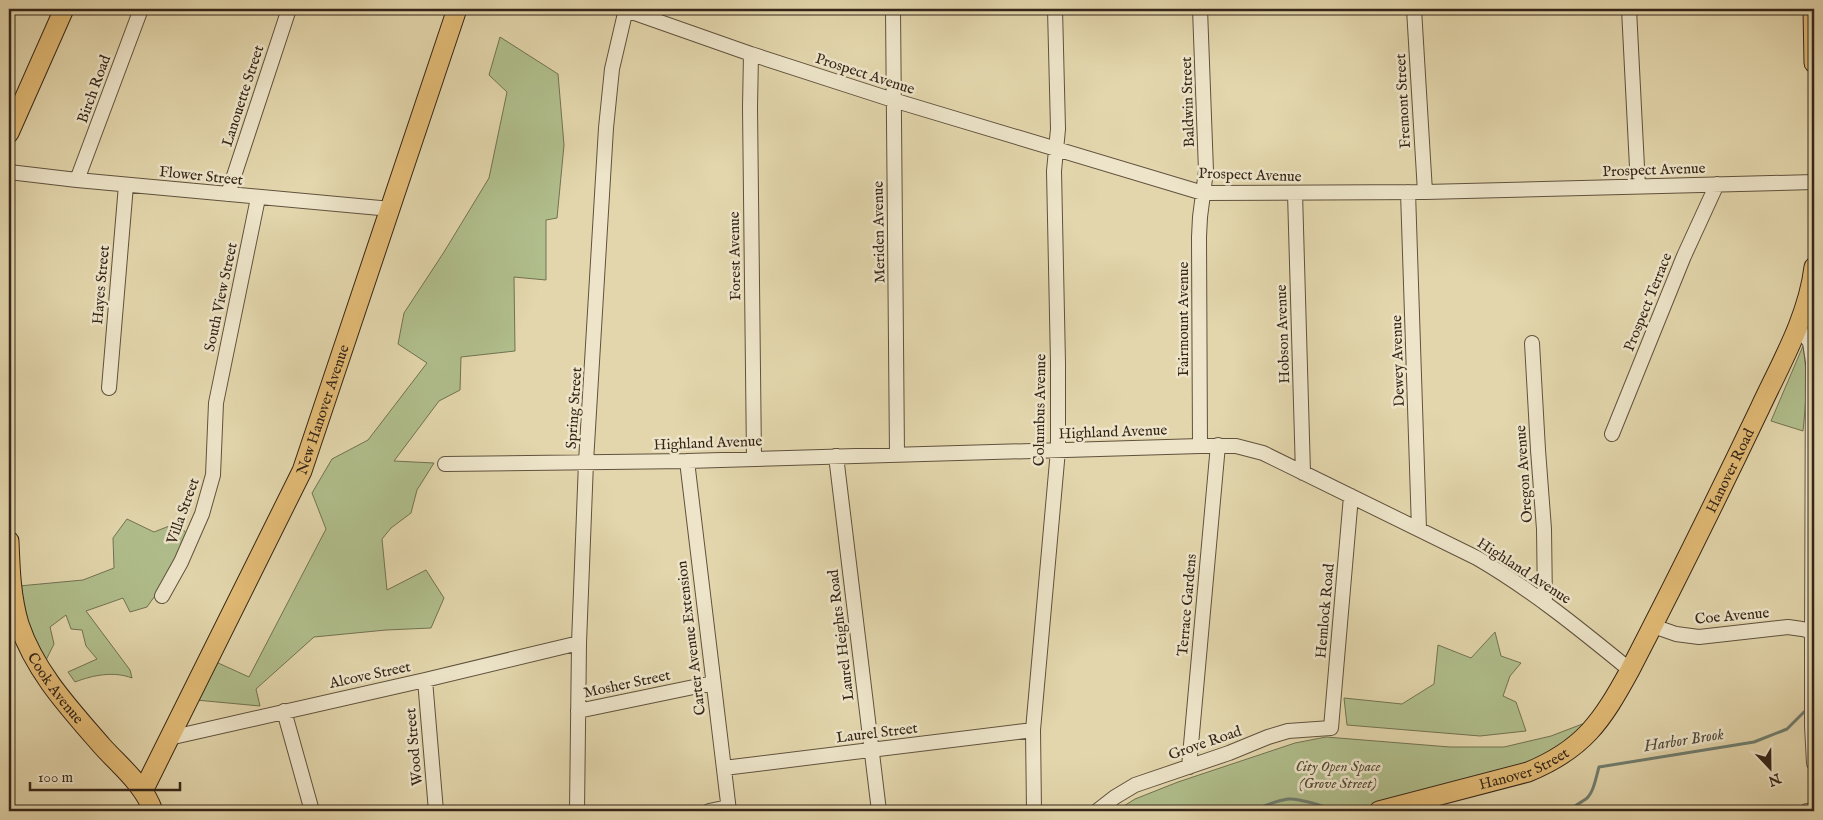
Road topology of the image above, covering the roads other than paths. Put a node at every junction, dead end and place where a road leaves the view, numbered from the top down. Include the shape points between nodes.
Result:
1 (64, 9) edge
2 (141, 9) edge
3 (290, 9) edge
4 (457, 9) edge
5 (625, 9) edge
6 (893, 9) edge
7 (1054, 9) edge
8 (1200, 9) edge
9 (1414, 9) edge
10 (1629, 9) edge
11 (1813, 9) edge
12 (751, 54) junction
13 (1814, 62) edge
14 (893, 100) junction
15 (9, 133) edge
16 (1056, 149) junction
17 (9, 172) edge
18 (77, 180) junction
19 (1814, 182) edge
20 (1717, 184) junction
21 (126, 185) junction
22 (1638, 187) junction
23 (1408, 192) junction
24 (1425, 192) junction
25 (1203, 193) junction
26 (1295, 193) junction
27 (228, 194) junction
28 (258, 198) junction
29 (391, 209) junction
30 (1814, 267) edge
31 (1798, 327) junction
32 (1532, 343) dead end
33 (109, 388) dead end
34 (216, 402) joint
35 (1612, 434) dead end
36 (1218, 445) junction
37 (1200, 446) junction
38 (1058, 450) junction
39 (898, 455) junction
40 (836, 456) junction
41 (754, 458) junction
42 (687, 461) junction
43 (586, 462) junction
44 (445, 464) dead end
45 (1303, 473) junction
46 (1351, 496) junction
47 (1419, 528) junction
48 (9, 541) edge
49 (162, 596) dead end
50 (1545, 603) junction
51 (1653, 626) junction
52 (1813, 632) edge
53 (579, 643) junction
54 (1630, 670) junction
55 (425, 680) junction
56 (713, 682) junction
57 (284, 711) junction
58 (578, 711) junction
59 (1331, 728) joint
60 (1033, 730) junction
61 (169, 738) junction
62 (872, 749) junction
63 (1814, 758) edge
64 (1189, 767) junction
65 (724, 768) junction
66 (143, 791) junction
67 (728, 809) edge
68 (1384, 810) edge
69 (153, 811) edge
70 (312, 811) edge
71 (436, 811) edge
72 (577, 811) edge
73 (709, 811) edge
74 (879, 811) edge
75 (1034, 811) edge
76 (1096, 811) edge
77 (1807, 811) edge
78 (1814, 811) edge

1 - 15 main road
2 - 18 street, Birch Road
3 - 27 street, Lanouette Street
4 - 29 main road, New Hanover Avenue
5 - 12 street, Prospect Avenue
5 - 43 street, Spring Street via 608,97
6 - 14 street, Meriden Avenue
7 - 16 street, Columbus Avenue
8 - 25 street, Baldwin Street via 1206,151
9 - 24 street, Fremont Street
10 - 22 street
11 - 13 main road
12 - 14 street, Prospect Avenue
12 - 41 street, Forest Avenue
14 - 16 street, Prospect Avenue
14 - 39 street, Meriden Avenue
16 - 25 street, Prospect Avenue
16 - 38 street, Columbus Avenue
17 - 18 street, Flower Street
18 - 21 street, Flower Street
19 - 20 street, Prospect Avenue
20 - 22 street, Prospect Avenue
20 - 35 street, Prospect Terrace via 1684,256
21 - 27 street, Flower Street
21 - 33 street, Hayes Street
22 - 24 street, Prospect Avenue
23 - 24 street, Prospect Avenue
23 - 26 street, Prospect Avenue
23 - 47 street, Dewey Avenue
25 - 26 street, Prospect Avenue
25 - 37 street, Fairmount Avenue via 1199,237
26 - 45 street, Hobson Avenue
27 - 28 street, Flower Street
28 - 29 street, Flower Street
28 - 34 street, South View Street
29 - 61 main road, New Hanover Avenue via 302,471
30 - 31 main road, Hanover Road via 1810,293
31 - 51 main road, Hanover Road
31 - 52 street via 1810,342 1813,362
32 - 50 street, Oregon Avenue via 1544,529
34 - 49 street, Villa Street via 212,481 202,514
36 - 37 street, Highland Avenue
36 - 45 street, Highland Avenue via 1250,449
36 - 64 street, Terrace Gardens
37 - 38 street, Highland Avenue
38 - 39 street, Highland Avenue
38 - 60 street, Columbus Avenue
39 - 40 street, Highland Avenue
40 - 41 street, Highland Avenue
40 - 62 street, Laurel Heights Road
41 - 42 street, Highland Avenue
42 - 43 street, Highland Avenue
42 - 56 street, Carter Avenue Extension
43 - 44 street, Highland Avenue
43 - 53 street, Spring Street
45 - 46 street, Highland Avenue
46 - 47 street, Highland Avenue
46 - 59 street, Hemlock Road
47 - 50 street, Highland Avenue via 1493,567
48 - 66 main road, Cook Avenue via 15,608 27,646 54,688
50 - 54 street, Highland Avenue
51 - 52 street, Coe Avenue via 1699,637 1788,628
51 - 54 main road, Hanover Road
52 - 63 street
53 - 55 street, Alcove Street
53 - 58 street, Spring Street
54 - 68 main road, Hanover Street via 1598,724 1573,747 1547,764 1505,779
55 - 57 street, Alcove Street
55 - 71 street, Wood Street
56 - 58 street, Mosher Street
56 - 65 street, Carter Avenue Extension
57 - 61 street, Alcove Street
57 - 70 street
58 - 72 street, Spring Street
59 - 64 street, Grove Road via 1288,731
60 - 62 street, Laurel Street
60 - 75 street, Columbus Avenue
61 - 66 main road, New Hanover Avenue
62 - 65 street, Laurel Street
62 - 74 street, Laurel Heights Road
64 - 76 street, Grove Road via 1135,785
65 - 67 street, Carter Avenue Extension
66 - 69 main road, Cook Avenue
67 - 73 street
77 - 78 street

